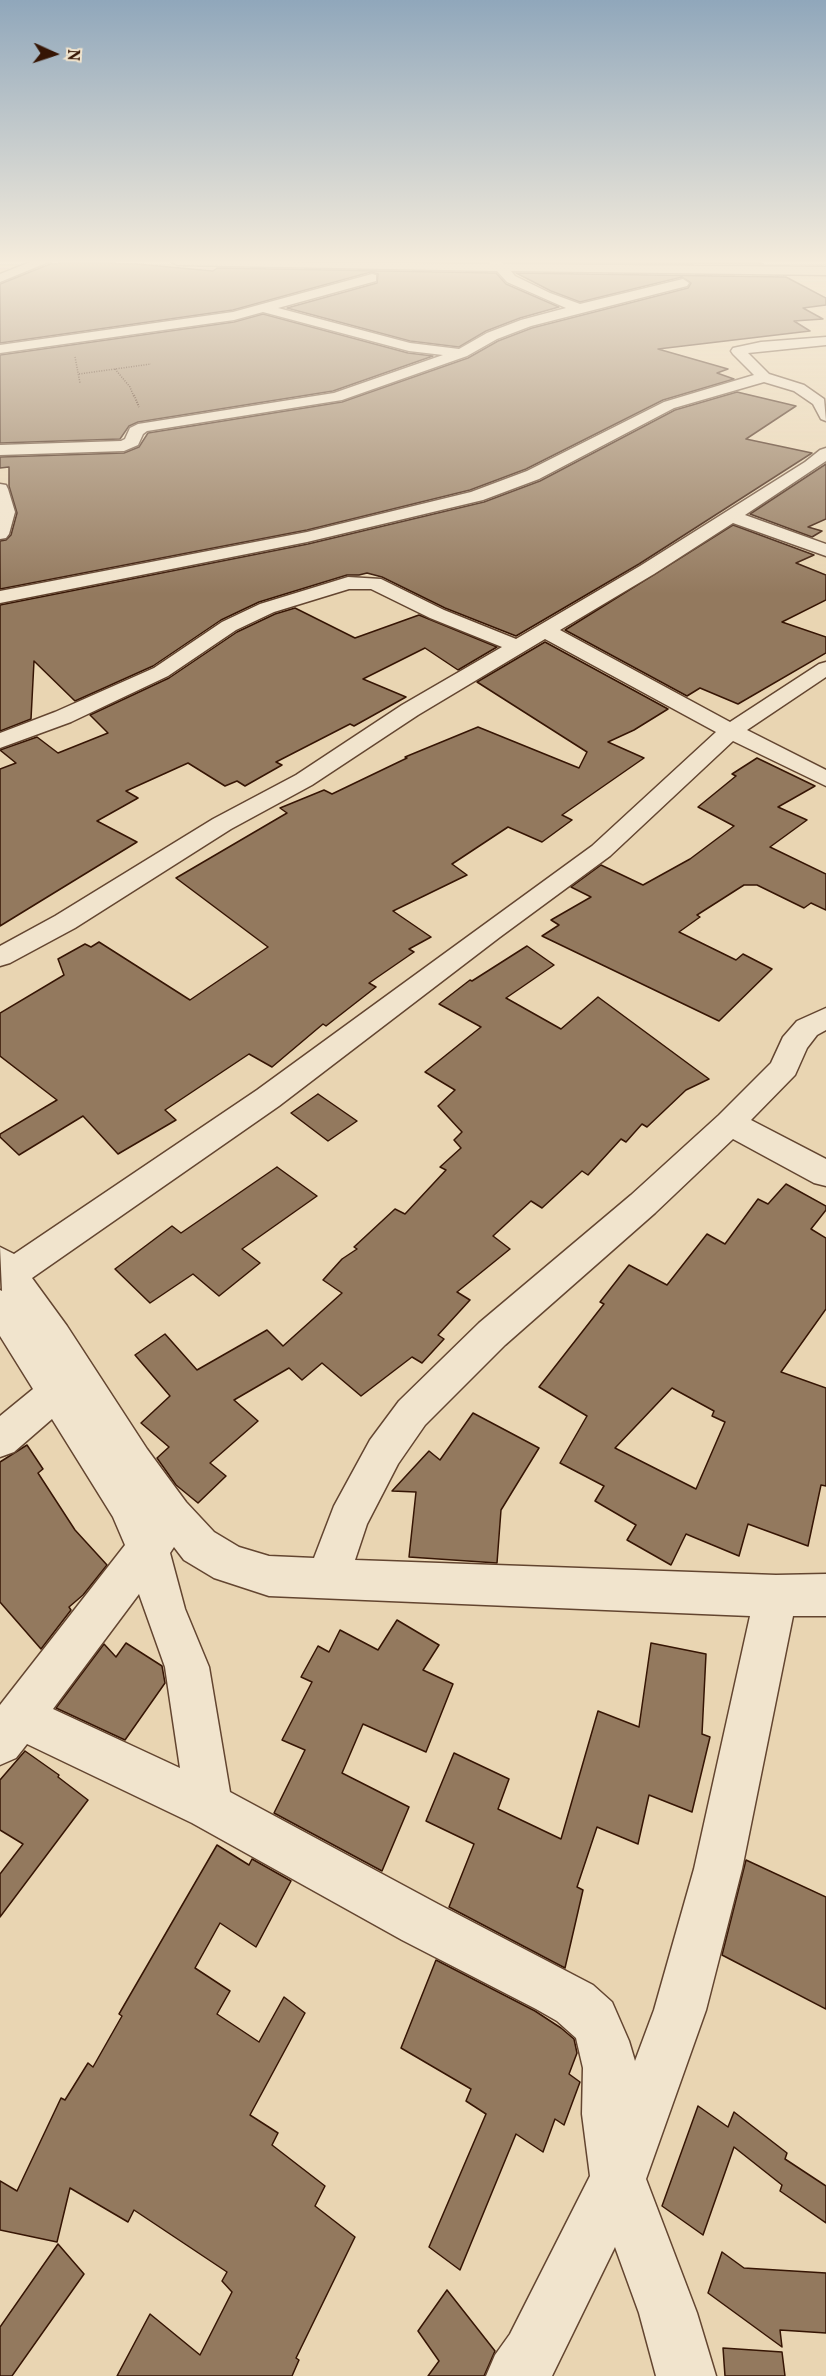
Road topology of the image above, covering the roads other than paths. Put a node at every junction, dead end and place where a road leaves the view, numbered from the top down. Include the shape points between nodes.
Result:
1 (408, 372) edge
2 (761, 372) edge
3 (768, 378) junction
4 (809, 378) dead end
5 (826, 416) edge
6 (0, 450) edge
7 (826, 453) edge
8 (0, 489) edge
9 (731, 516) junction
10 (0, 534) edge
11 (826, 550) edge
12 (0, 597) edge
13 (546, 631) junction
14 (517, 646) junction
15 (826, 668) edge
16 (731, 731) junction
17 (0, 741) edge
18 (826, 779) edge
19 (0, 957) edge
20 (826, 1018) edge
21 (730, 1124) junction
22 (826, 1174) edge
23 (4, 1280) edge
24 (67, 1383) junction
25 (0, 1440) edge
26 (172, 1515) junction
27 (148, 1550) junction
28 (329, 1577) junction
29 (826, 1595) edge
30 (776, 1596) junction
31 (10, 1730) edge
32 (209, 1806) junction
33 (618, 2179) junction
34 (516, 2376) edge
35 (686, 2376) edge

1 - 6 street via 337,397 143,427 124,446
2 - 3 street
3 - 4 street
3 - 5 street via 799,388 819,402
3 - 12 street via 669,405 533,475 477,496 307,537
7 - 9 street
8 - 10 street via 6,512
9 - 11 street
9 - 13 street
13 - 14 street
13 - 16 street
14 - 17 street via 374,583 348,583 267,608 229,626 161,672
14 - 19 street via 304,780 222,824 65,922
15 - 16 street
16 - 18 street
16 - 23 street via 602,851 268,1098
20 - 21 street via 807,1028 793,1044 784,1068
21 - 22 street
21 - 28 street via 492,1334 412,1413 384,1452 348,1519
23 - 24 street
24 - 25 street
24 - 26 street via 133,1461
24 - 27 street
26 - 27 street
26 - 28 street via 199,1546 229,1564 269,1576
27 - 31 street
27 - 32 street via 164,1609 187,1667
28 - 30 street
29 - 30 street
30 - 33 street via 718,1869 683,2000
31 - 32 street
32 - 33 street via 554,1991 594,2020 610,2068 609,2114
33 - 34 street via 531,2355
33 - 35 street via 668,2313

